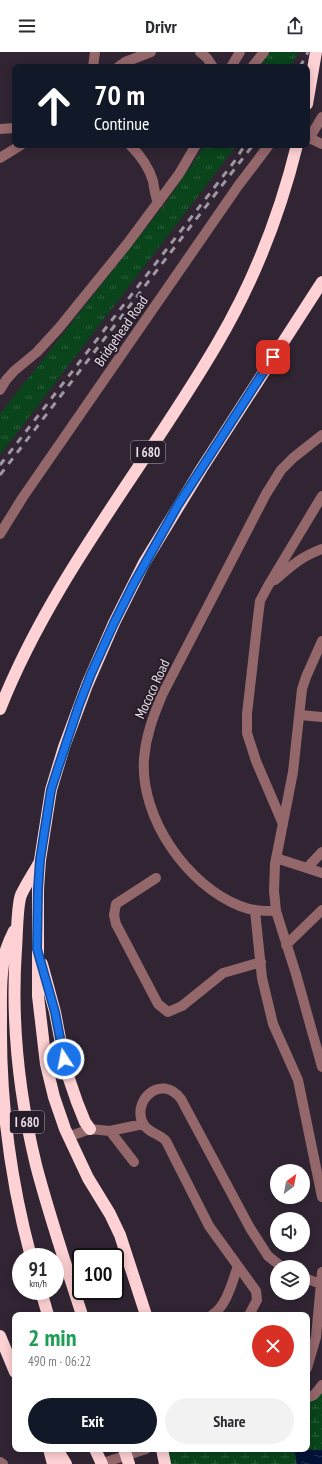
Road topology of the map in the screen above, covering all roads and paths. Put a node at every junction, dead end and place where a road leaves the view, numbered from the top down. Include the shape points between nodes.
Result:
1 (95, 52) edge
2 (151, 52) edge
3 (200, 52) edge
4 (240, 52) edge
5 (264, 52) edge
6 (316, 52) edge
7 (93, 64) edge
8 (122, 64) edge
9 (211, 64) edge
10 (234, 64) edge
11 (254, 64) edge
12 (310, 87) edge
13 (322, 117) edge
14 (0, 128) edge
15 (12, 128) edge
16 (310, 134) edge
17 (310, 138) edge
18 (322, 144) edge
19 (16, 148) edge
20 (133, 148) edge
21 (194, 148) edge
22 (267, 148) edge
23 (296, 148) edge
24 (0, 158) edge
25 (158, 203) junction
26 (322, 282) edge
27 (0, 390) edge
28 (322, 434) edge
29 (322, 496) edge
30 (0, 534) edge
31 (322, 549) edge
32 (268, 586) junction
33 (322, 642) edge
34 (0, 709) edge
35 (300, 715) junction
36 (322, 717) edge
37 (283, 824) junction
38 (322, 852) edge
39 (276, 858) junction
40 (40, 860) junction
41 (307, 868) junction
42 (322, 873) edge
43 (156, 878) dead end
44 (322, 910) edge
45 (256, 911) junction
46 (276, 912) junction
47 (18, 922) junction
48 (286, 945) junction
49 (37, 949) junction
50 (261, 962) junction
51 (322, 1066) edge
52 (143, 1124) junction
53 (90, 1129) junction
54 (110, 1131) junction
55 (68, 1136) junction
56 (134, 1162) dead end
57 (322, 1197) edge
58 (29, 1248) edge
59 (273, 1260) edge
60 (238, 1266) junction
61 (322, 1272) edge
62 (310, 1280) edge
63 (320, 1284) junction
64 (44, 1300) edge
65 (47, 1312) edge
66 (81, 1312) edge
67 (145, 1312) edge
68 (217, 1312) edge
69 (250, 1312) edge
70 (0, 1336) edge
71 (310, 1357) edge
72 (12, 1365) edge
73 (322, 1385) edge
74 (310, 1397) edge
75 (50, 1452) edge
76 (59, 1452) edge
77 (96, 1452) edge
78 (125, 1452) edge
79 (137, 1452) edge
80 (163, 1452) edge
81 (0, 1462) edge
82 (3, 1464) edge
83 (53, 1464) edge
84 (66, 1464) edge
85 (101, 1464) edge
86 (129, 1464) edge
87 (165, 1464) edge

1 - 7 street
2 - 8 street
3 - 9 street
4 - 10 street
5 - 11 street
6 - 12 highway
13 - 16 street
14 - 15 street
17 - 18 street
19 - 24 street
20 - 25 street via 147,166
21 - 25 street via 180,174
22 - 30 street, Bridgehead Road via 23,496
23 - 34 highway, I 680 via 284,190 239,304 194,381 50,606 19,665
25 - 27 street via 59,328 37,352 14,371
26 - 40 highway, I 680 via 171,518 140,570 104,643 79,705 51,790
28 - 45 street, Mococo Road via 281,470 266,494 162,695 149,727 144,760 149,800 156,820 183,864 222,897
29 - 32 street
31 - 32 street via 294,562
32 - 37 street via 260,601 247,733
33 - 35 street via 302,690
35 - 36 street
35 - 37 street
37 - 39 street
38 - 41 street
39 - 41 street
39 - 46 street
40 - 47 highway, I 680 via 20,896
40 - 49 highway, I 680
41 - 42 street
43 - 50 street via 116,904 114,915 116,924 158,1004 168,1012 182,1006 223,973
44 - 48 street
45 - 46 street, Mococo Road
45 - 50 street
46 - 48 street
47 - 58 highway, I 680 via 6,950 3,968 1,1062 9,1154
47 - 66 highway, I 680 via 15,1010 23,1099 40,1179
48 - 51 street
49 - 53 highway via 55,1012 66,1070
49 - 55 highway, I 680 via 38,996 44,1054 54,1097
50 - 57 street via 262,978 273,1024 298,1080
52 - 54 street
52 - 59 street via 141,1114 146,1096 164,1088 178,1095 253,1234
52 - 60 street via 166,1141 209,1226
53 - 54 street
53 - 55 street
54 - 56 street
55 - 67 highway, I 680 via 120,1235
60 - 68 street via 228,1294
60 - 69 street via 256,1291 257,1300
61 - 63 street
62 - 63 street
63 - 71 street via 316,1336
64 - 65 highway
70 - 72 highway
73 - 74 street
75 - 83 highway
76 - 84 highway
77 - 85 highway, bridge
78 - 86 highway, bridge
79 - 85 street
80 - 87 highway
81 - 82 street

